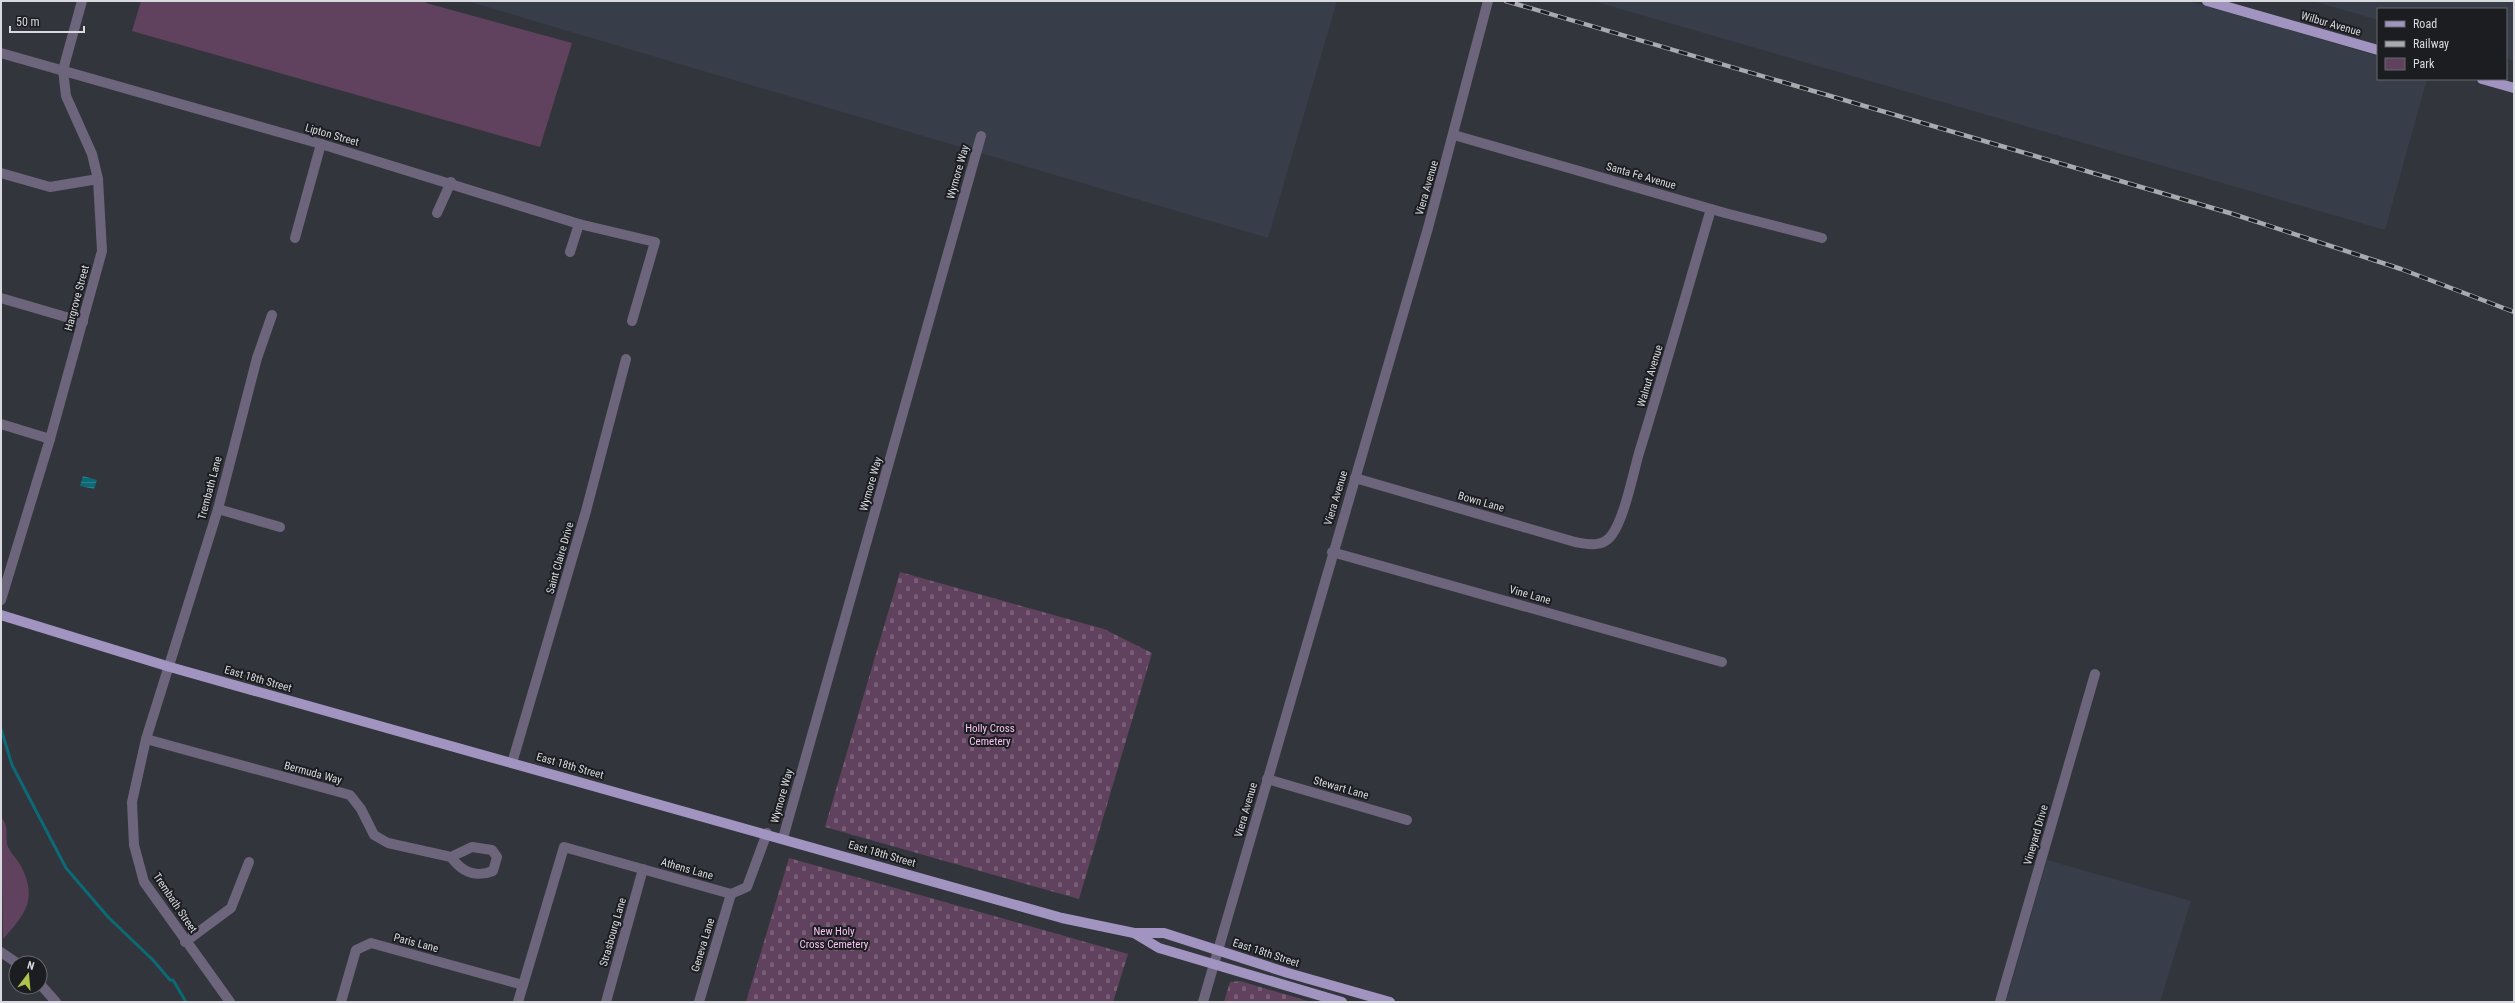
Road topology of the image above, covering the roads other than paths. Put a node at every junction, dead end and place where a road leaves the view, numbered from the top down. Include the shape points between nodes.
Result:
1 (82, 1) edge
2 (1488, 1) edge
3 (2207, 1) edge
4 (2377, 50) edge
5 (1, 53) edge
6 (63, 70) junction
7 (2486, 80) edge
8 (2514, 88) edge
9 (1454, 135) junction
10 (981, 136) dead end
11 (321, 144) junction
12 (1, 173) edge
13 (98, 179) junction
14 (451, 182) junction
15 (1711, 209) junction
16 (437, 213) dead end
17 (579, 224) junction
18 (295, 238) dead end
19 (1822, 238) dead end
20 (570, 252) dead end
21 (1, 298) edge
22 (272, 315) dead end
23 (632, 320) dead end
24 (83, 322) junction
25 (626, 359) dead end
26 (1, 424) edge
27 (50, 439) junction
28 (1355, 478) junction
29 (218, 509) junction
30 (280, 527) dead end
31 (1602, 544) joint
32 (1332, 552) junction
33 (1, 600) edge
34 (1, 615) edge
35 (1722, 662) dead end
36 (170, 666) junction
37 (2095, 674) dead end
38 (146, 739) junction
39 (512, 763) junction
40 (1267, 779) junction
41 (1407, 820) dead end
42 (767, 833) junction
43 (783, 838) junction
44 (452, 857) dead end
45 (249, 862) dead end
46 (643, 869) junction
47 (731, 894) junction
48 (1134, 933) junction
49 (186, 942) junction
50 (1218, 950) junction
51 (1214, 965) junction
52 (523, 985) junction
53 (48, 993) edge
54 (56, 1002) edge
55 (230, 1002) edge
56 (341, 1002) edge
57 (518, 1002) edge
58 (606, 1002) edge
59 (699, 1002) edge
60 (1203, 1002) edge
61 (1342, 1002) edge
62 (1390, 1002) edge
63 (2000, 1002) edge

1 - 6 street, Hargrove Street
2 - 9 street, Viera Avenue
3 - 4 main road, Wilbur Avenue
5 - 6 street, Lipton Street
6 - 11 street, Lipton Street
6 - 13 street, Hargrove Street via 66,96 92,154
7 - 8 main road
9 - 15 street, Santa Fe Avenue
9 - 28 street, Viera Avenue
10 - 43 street, Wymore Way
11 - 14 street, Lipton Street
11 - 18 street
12 - 13 street via 50,187
13 - 24 street, Hargrove Street via 102,251
14 - 16 street
14 - 17 street, Lipton Street
15 - 19 street, Santa Fe Avenue
15 - 31 street, Walnut Avenue via 1617,528 1611,538
17 - 20 street
17 - 23 street, Lipton Street via 656,242
21 - 24 street
22 - 29 street, Trembath Lane via 257,358
24 - 27 street, Hargrove Street
25 - 39 street, Saint Claire Drive via 584,518
26 - 27 street
27 - 33 street, Hargrove Street
28 - 31 street, Bown Lane via 1575,542
28 - 32 street, Viera Avenue
29 - 30 street
29 - 36 street, Trembath Lane
32 - 35 street, Vine Lane
32 - 40 street, Viera Avenue
34 - 36 main road, East 18th Street
36 - 38 street, Trembath Street
36 - 39 main road, East 18th Street
37 - 63 street, Vineyard Drive
38 - 44 street, Bermuda Way via 350,795 361,809 374,836 388,843
38 - 49 street, Trembath Street via 132,802 134,845 144,882
39 - 42 main road, East 18th Street
40 - 41 street, Stewart Lane
40 - 50 street, Viera Avenue
42 - 43 main road, East 18th Street
42 - 47 street via 747,887
43 - 48 main road, East 18th Street via 1062,918
45 - 49 street via 231,908
46 - 47 street, Athens Lane
46 - 52 street, Athens Lane via 564,847
46 - 58 street, Strasbourg Lane
47 - 59 street, Geneva Lane
48 - 50 main road, East 18th Street via 1164,933
48 - 51 main road, East 18th Street via 1159,948
49 - 55 street, Trembath Street
50 - 51 street, Viera Avenue
50 - 62 main road, East 18th Street
51 - 60 street, Viera Avenue
51 - 61 main road, East 18th Street
52 - 56 street, Paris Lane via 371,943 356,950
52 - 57 street
53 - 54 street

